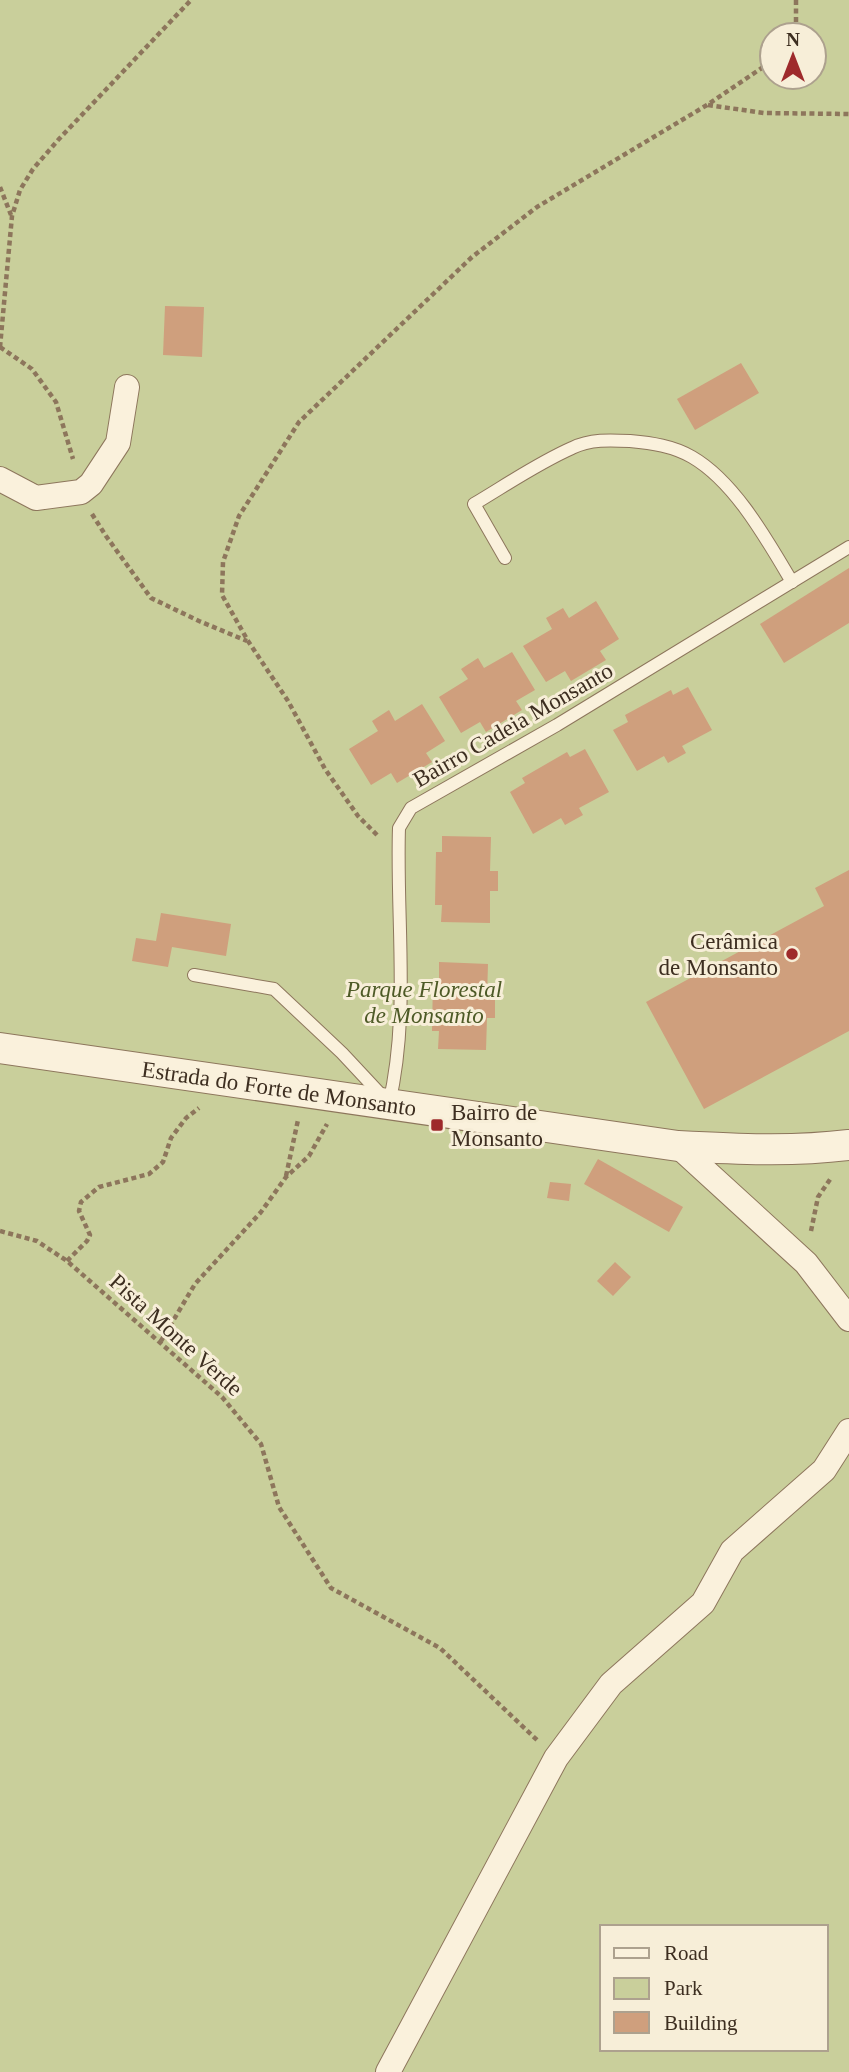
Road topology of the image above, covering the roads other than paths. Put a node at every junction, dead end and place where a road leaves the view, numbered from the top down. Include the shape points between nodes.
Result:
1 (127, 387) dead end
2 (0, 480) edge
3 (849, 547) edge
4 (505, 558) dead end
5 (792, 582) junction
6 (194, 975) dead end
7 (0, 1048) edge
8 (389, 1104) junction
9 (849, 1145) edge
10 (678, 1146) junction
11 (849, 1319) edge
12 (849, 1431) edge
13 (388, 2072) edge

1 - 2 street via 118,443 81,492 36,498
3 - 5 lane, Bairro Cadeia Monsanto
4 - 5 lane via 474,504 573,447 596,440 656,443 693,457 710,470 759,527
5 - 8 lane, Bairro Cadeia Monsanto via 411,808 398,828 399,1034 397,1073
6 - 8 lane via 274,989
7 - 8 street, Estrada do Forte de Monsanto
8 - 10 street, Estrada do Forte de Monsanto
9 - 10 street, Estrada do Forte de Monsanto via 752,1150
10 - 11 street via 806,1263
12 - 13 street via 824,1470 732,1551 703,1603 611,1684 556,1758

